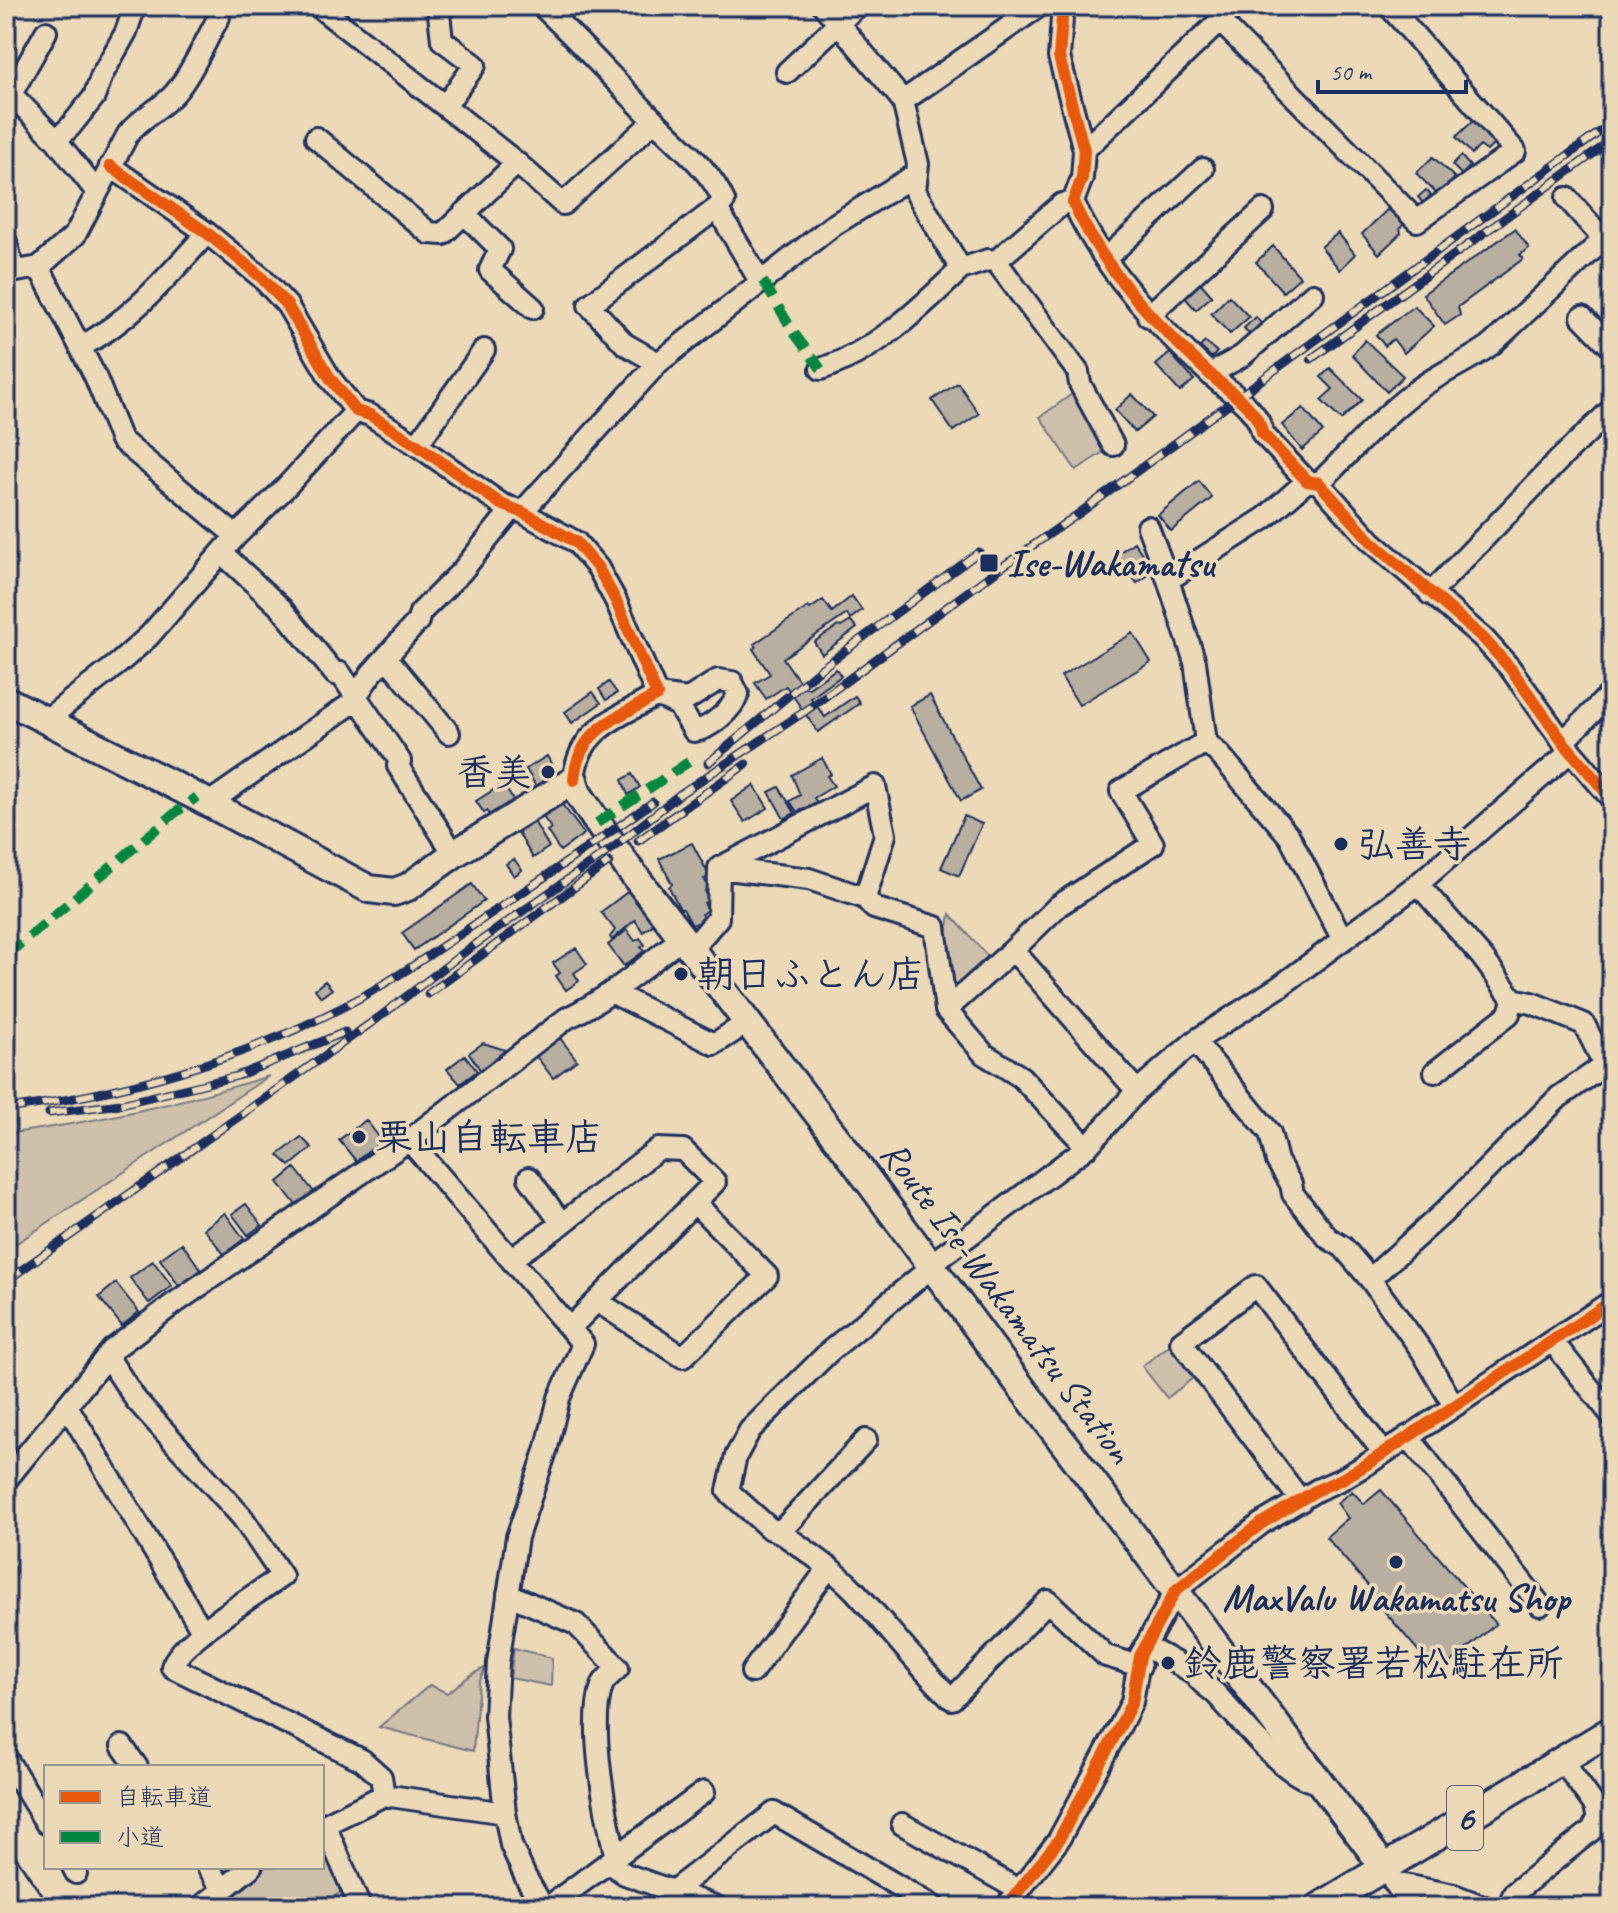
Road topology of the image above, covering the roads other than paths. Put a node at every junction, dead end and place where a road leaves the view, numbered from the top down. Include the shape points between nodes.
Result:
1 (135, 6) edge
2 (219, 6) edge
3 (318, 6) edge
4 (446, 6) edge
5 (542, 6) edge
6 (824, 6) edge
7 (857, 6) edge
8 (1039, 6) edge
9 (1063, 6) edge
10 (1235, 6) edge
11 (1389, 6) edge
12 (1220, 21) junction
13 (837, 24) junction
14 (46, 32) dead end
15 (787, 72) dead end
16 (8, 91) edge
17 (903, 101) junction
18 (445, 106) junction
19 (654, 121) junction
20 (316, 138) dead end
21 (56, 140) junction
22 (1084, 150) junction
23 (517, 163) junction
24 (110, 166) junction
25 (1203, 169) dead end
26 (915, 175) junction
27 (96, 191) junction
28 (1567, 198) dead end
29 (1073, 202) junction
30 (717, 208) junction
31 (1263, 210) dead end
32 (464, 213) junction
33 (207, 233) junction
34 (6, 242) edge
35 (1608, 244) edge
36 (1105, 259) junction
37 (996, 261) junction
38 (39, 267) junction
39 (961, 269) junction
40 (10, 272) edge
41 (761, 283) junction
42 (1313, 294) dead end
43 (533, 308) dead end
44 (1148, 316) junction
45 (1582, 317) dead end
46 (80, 347) junction
47 (1612, 348) edge
48 (484, 350) dead end
49 (658, 363) junction
50 (821, 369) dead end
51 (1210, 374) junction
52 (1612, 409) edge
53 (356, 411) junction
54 (417, 445) junction
55 (1113, 445) dead end
56 (1313, 482) junction
57 (518, 510) junction
58 (1148, 527) dead end
59 (236, 536) junction
60 (223, 554) junction
61 (1168, 580) junction
62 (1430, 594) junction
63 (386, 657) junction
64 (1612, 692) edge
65 (357, 697) junction
66 (6, 700) edge
67 (46, 720) junction
68 (449, 733) dead end
69 (1206, 742) junction
70 (1567, 747) junction
71 (574, 780) junction
72 (1611, 795) edge
73 (209, 803) junction
74 (454, 854) junction
75 (719, 868) junction
76 (1418, 884) junction
77 (865, 898) junction
78 (1343, 940) junction
79 (686, 944) junction
80 (1013, 950) junction
81 (611, 992) junction
82 (1513, 999) junction
83 (946, 1010) junction
84 (747, 1023) junction
85 (1195, 1041) junction
86 (1435, 1072) dead end
87 (1609, 1073) edge
88 (1137, 1091) junction
89 (409, 1140) junction
90 (1087, 1147) junction
91 (529, 1178) dead end
92 (695, 1203) junction
93 (562, 1224) junction
94 (511, 1259) junction
95 (932, 1265) junction
96 (1370, 1279) junction
97 (597, 1301) junction
98 (1612, 1301) edge
99 (570, 1328) junction
100 (1553, 1342) junction
101 (107, 1356) junction
102 (67, 1406) junction
103 (1454, 1406) junction
104 (1612, 1416) edge
105 (1408, 1436) junction
106 (866, 1440) dead end
107 (1383, 1452) junction
108 (6, 1480) edge
109 (1301, 1501) junction
110 (780, 1532) junction
111 (829, 1567) junction
112 (1176, 1590) junction
113 (508, 1594) junction
114 (1540, 1605) dead end
115 (203, 1632) junction
116 (1142, 1656) junction
117 (752, 1672) dead end
118 (1612, 1730) edge
119 (122, 1746) dead end
120 (6, 1758) edge
121 (1562, 1760) junction
122 (136, 1765) edge
123 (1319, 1782) junction
124 (704, 1792) dead end
125 (384, 1795) junction
126 (505, 1813) junction
127 (44, 1820) edge
128 (902, 1824) dead end
129 (324, 1825) edge
130 (324, 1827) edge
131 (613, 1860) junction
132 (6, 1863) edge
133 (209, 1869) edge
134 (248, 1869) edge
135 (1389, 1875) junction
136 (223, 1889) junction
137 (673, 1891) junction
138 (1013, 1899) edge
139 (542, 1906) edge
140 (36, 1907) edge
141 (201, 1907) edge
142 (360, 1907) edge
143 (717, 1907) edge
144 (934, 1907) edge
145 (1319, 1907) edge
146 (1410, 1907) edge
147 (1485, 1907) edge
148 (1508, 1907) edge

1 - 21 street via 94,97
2 - 24 street via 219,17 177,91 136,124
3 - 18 street
4 - 18 street via 439,14 442,40 475,65
5 - 19 street
6 - 13 street
7 - 13 street
8 - 17 street
9 - 22 street via 1059,57
10 - 12 street
11 - 12 street via 1515,151 1417,221
12 - 22 street
13 - 15 street
13 - 17 street
14 - 16 street
16 - 21 street
17 - 26 street via 918,164
18 - 23 street
19 - 23 street via 563,204
19 - 30 street via 693,157 720,192 724,201
20 - 32 street via 429,233 443,234
21 - 27 street
22 - 29 street
23 - 32 street
24 - 27 street
24 - 33 street
25 - 36 street
26 - 39 street via 915,191
26 - 41 street via 832,226
27 - 38 street via 75,235
28 - 35 street
29 - 36 street
29 - 37 street via 1062,204
30 - 41 street
30 - 49 street via 589,305 625,344
31 - 44 street
32 - 43 street via 500,249 490,270
33 - 46 street via 149,297
33 - 53 street via 287,305
34 - 40 street
35 - 56 street via 1477,355 1411,394
36 - 44 street
37 - 39 street
37 - 55 street via 1078,372
38 - 40 street
38 - 46 street
39 - 50 street via 902,325 841,363
41 - 49 street
42 - 51 street via 1242,356
44 - 51 street
45 - 47 street
46 - 59 street via 121,440
48 - 54 street
49 - 57 street
51 - 56 street
52 - 62 street
53 - 54 street
53 - 59 street
54 - 57 street via 501,504
56 - 61 street
56 - 62 street
57 - 63 street via 420,613
57 - 71 street via 576,542 598,568 657,695 591,734 580,749
58 - 61 street
59 - 60 street
60 - 65 street via 281,608
60 - 67 street via 149,636
61 - 69 street via 1195,662
62 - 70 street via 1510,668
63 - 65 street
63 - 68 street
64 - 70 street
65 - 73 street
65 - 74 street
66 - 67 main road
67 - 73 main road
69 - 78 street via 1289,836
69 - 80 street via 1121,791 1153,844 1058,906
70 - 72 street
70 - 76 street
71 - 74 main road
71 - 79 main road, Route Ise-Wakamatsu Station via 597,823
73 - 74 main road via 380,892 408,887
75 - 77 street via 809,879
75 - 77 street via 875,786 885,835
75 - 79 street via 718,918
76 - 78 street
76 - 82 street
77 - 83 street via 874,908 935,927
78 - 85 street
79 - 81 street
79 - 84 main road, Route Ise-Wakamatsu Station
80 - 83 street
80 - 88 street
81 - 84 street via 714,1044
81 - 89 street via 567,1018
82 - 86 street via 1509,1014
82 - 87 street via 1584,1024
83 - 90 street via 984,1054 1021,1077
84 - 95 main road, Route Ise-Wakamatsu Station
85 - 88 street
85 - 96 street via 1270,1133 1293,1194
87 - 96 street via 1559,1097
88 - 90 street
89 - 94 street
89 - 101 street
90 - 95 street
91 - 93 street
92 - 93 street via 715,1182 683,1150 658,1149
92 - 97 street
92 - 97 street via 767,1276 683,1357
93 - 94 street
94 - 99 street
95 - 110 street via 813,1367 750,1430 736,1456 728,1491
95 - 112 main road, Route Ise-Wakamatsu Station
96 - 103 street
97 - 99 street
98 - 100 street
99 - 113 street via 583,1344 559,1398 517,1537
100 - 103 street
100 - 104 street
101 - 102 street
101 - 115 street via 136,1400 242,1517 282,1576
102 - 108 street
102 - 115 street
103 - 105 street
105 - 107 street
105 - 114 street
106 - 110 street
107 - 109 street
107 - 109 street via 1256,1286 1181,1342
109 - 112 street via 1250,1532
110 - 111 street
111 - 116 street via 952,1699 1048,1601 1106,1656
111 - 117 street
112 - 116 street
112 - 123 main road, Route Ise-Wakamatsu Station
113 - 126 street via 495,1716
113 - 131 street via 576,1624 618,1668 602,1683 598,1715 599,1768
115 - 125 street via 172,1667 362,1760 381,1777
116 - 123 street via 1194,1673 1286,1767
116 - 138 street via 1132,1702 1121,1724 1058,1841
118 - 121 main road, 6
119 - 122 street
120 - 127 street
121 - 135 main road, 6
121 - 148 street via 1595,1806 1598,1819 1592,1830 1514,1893
123 - 135 main road, Route Ise-Wakamatsu Station
124 - 131 street
125 - 126 street
125 - 129 street
126 - 139 street via 511,1845
128 - 138 street
130 - 142 street
131 - 137 street via 625,1874
131 - 139 street
132 - 140 street
133 - 136 street
134 - 136 street
135 - 145 main road, 6
135 - 146 street
135 - 147 street
136 - 141 street
137 - 143 street
137 - 144 street via 774,1813

